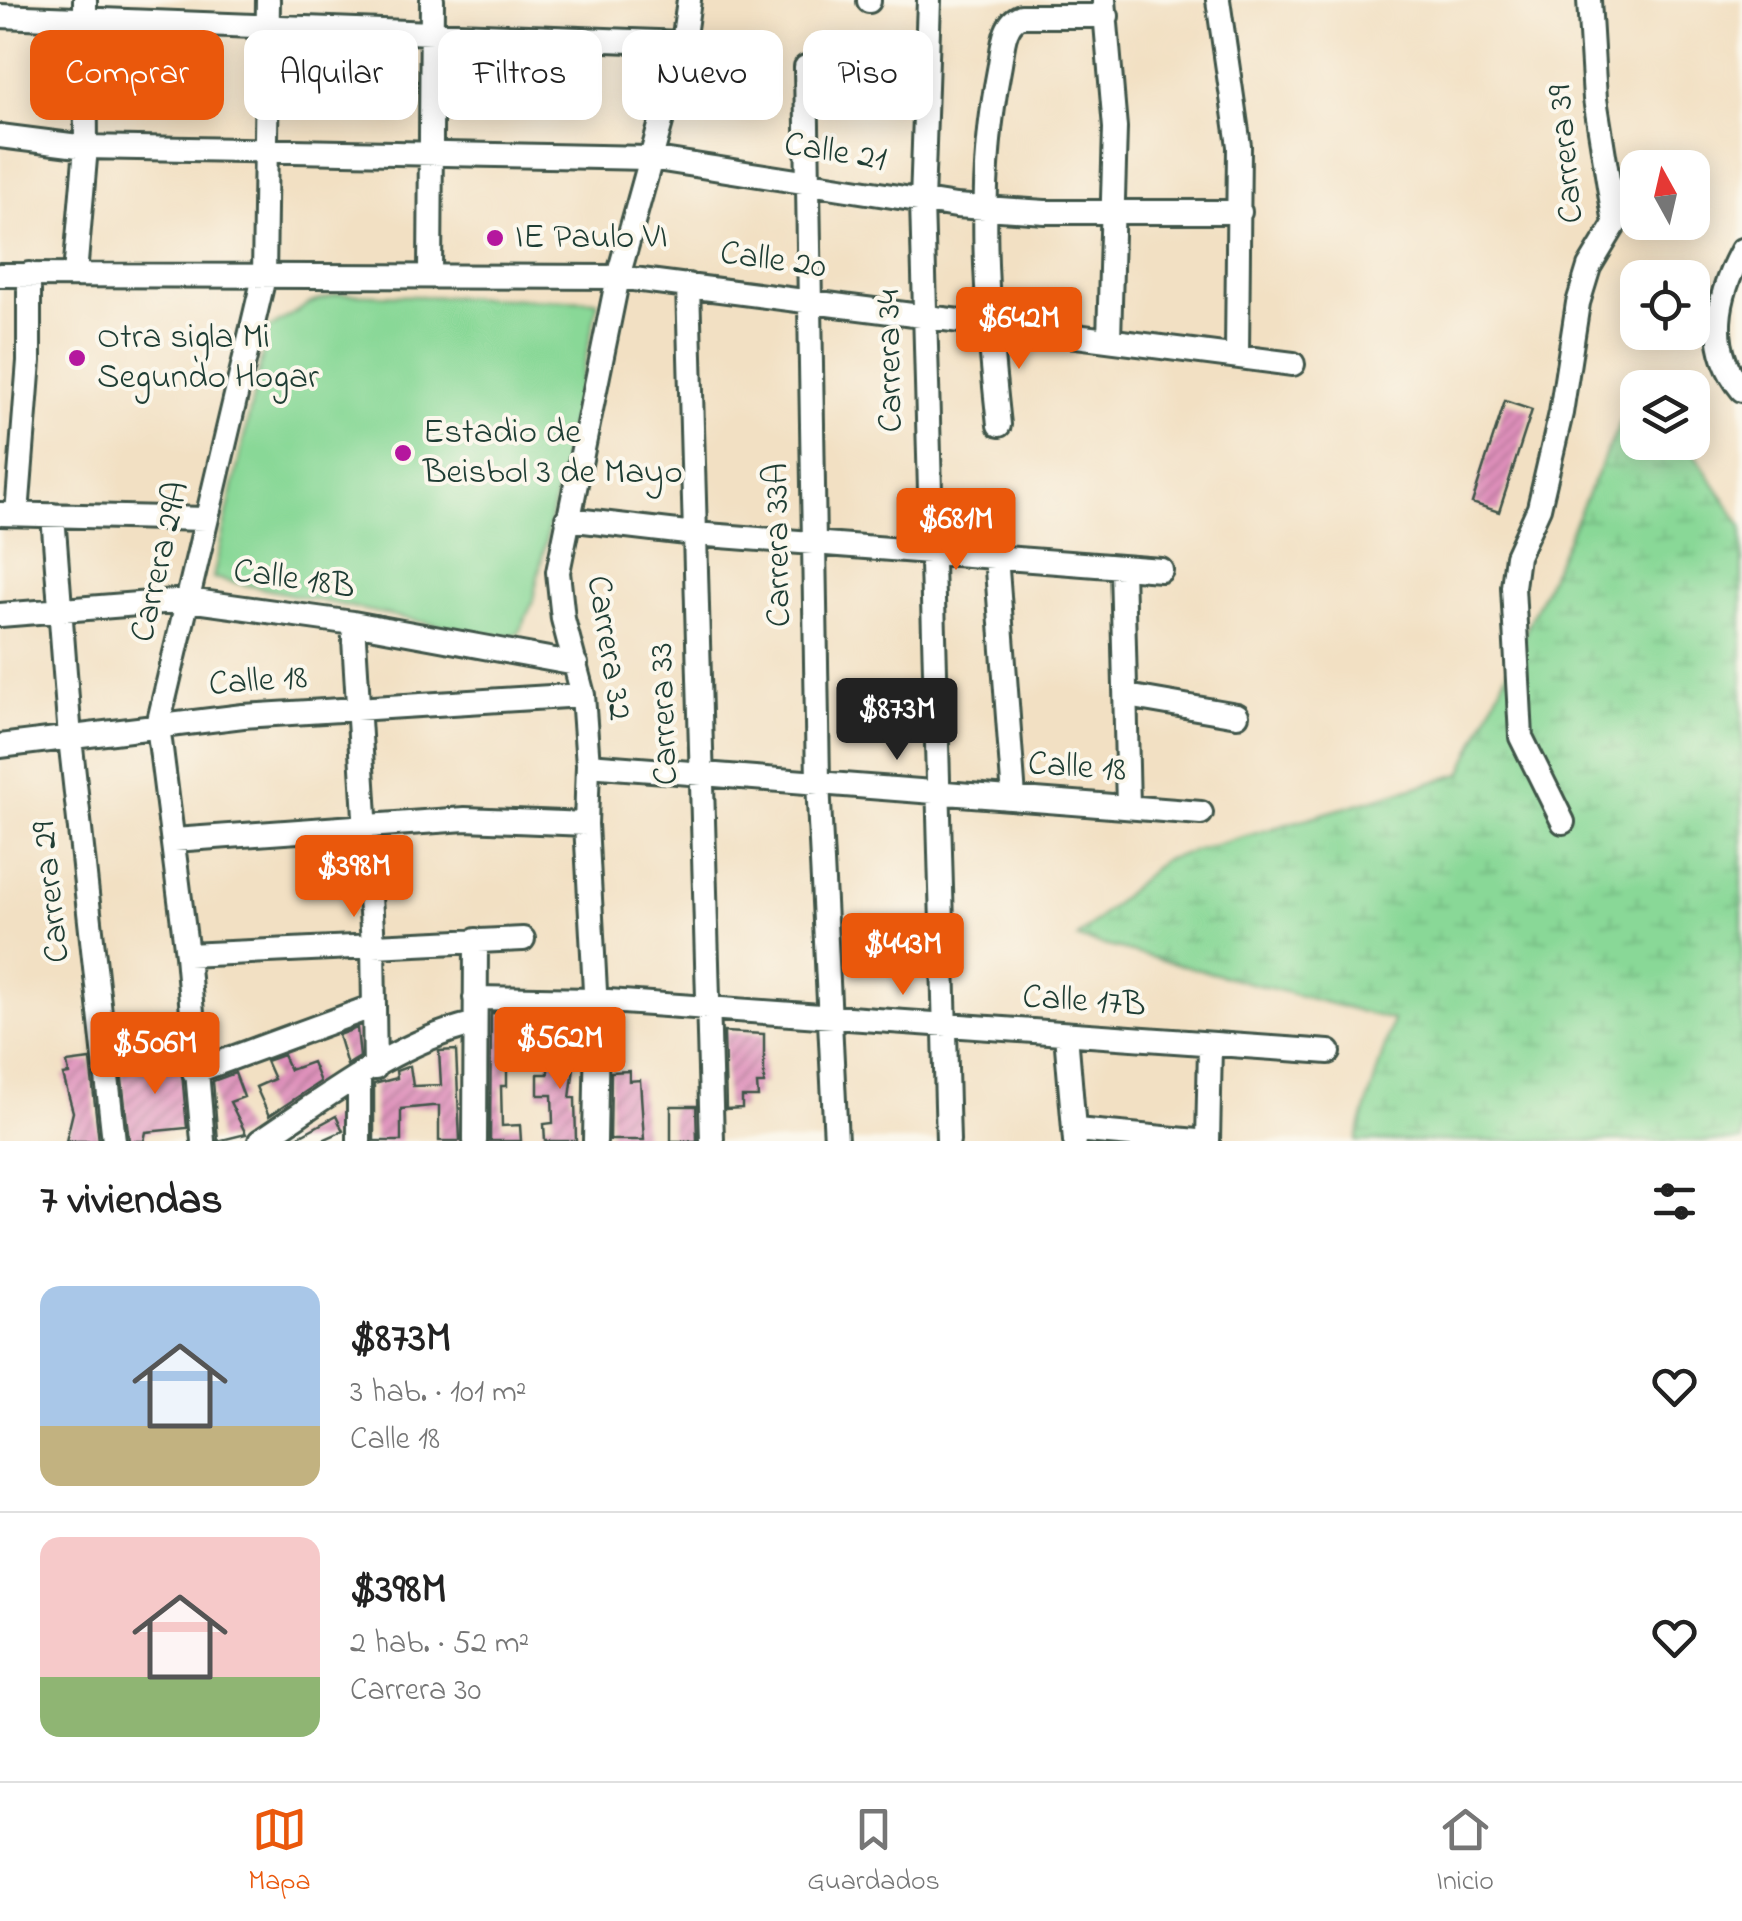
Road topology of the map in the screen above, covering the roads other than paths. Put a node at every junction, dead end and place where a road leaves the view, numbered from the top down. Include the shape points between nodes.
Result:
1 (268, 0) edge
2 (432, 0) edge
3 (689, 0) edge
4 (929, 0) edge
5 (1218, 0) edge
6 (1589, 0) edge
7 (1106, 8) edge
8 (84, 10) edge
9 (0, 16) edge
10 (268, 25) junction
11 (430, 30) junction
12 (685, 30) edge
13 (622, 40) edge
14 (661, 120) edge
15 (806, 120) edge
16 (0, 136) edge
17 (86, 147) junction
18 (268, 150) junction
19 (430, 153) junction
20 (650, 158) junction
21 (805, 184) junction
22 (922, 202) junction
23 (983, 207) junction
24 (1112, 211) junction
25 (1240, 212) junction
26 (1742, 250) edge
27 (430, 273) junction
28 (0, 274) edge
29 (29, 274) junction
30 (75, 274) junction
31 (618, 277) junction
32 (264, 278) junction
33 (688, 285) junction
34 (807, 301) junction
35 (925, 318) junction
36 (988, 324) junction
37 (1110, 339) junction
38 (1237, 354) junction
39 (1294, 364) dead end
40 (1742, 390) edge
41 (999, 425) dead end
42 (8, 514) edge
43 (53, 515) junction
44 (566, 519) junction
45 (206, 520) junction
46 (695, 534) junction
47 (814, 542) junction
48 (930, 551) junction
49 (996, 556) junction
50 (1122, 567) junction
51 (1161, 570) dead end
52 (188, 600) junction
53 (60, 611) junction
54 (0, 615) edge
55 (354, 623) junction
56 (576, 664) junction
57 (583, 695) junction
58 (1126, 696) junction
59 (356, 710) junction
60 (1237, 715) dead end
61 (158, 725) junction
62 (70, 738) junction
63 (0, 746) edge
64 (588, 765) junction
65 (701, 771) junction
66 (818, 782) junction
67 (937, 793) junction
68 (1014, 798) junction
69 (1128, 806) junction
70 (1201, 813) dead end
71 (1564, 822) dead end
72 (586, 824) junction
73 (365, 826) junction
74 (174, 840) junction
75 (523, 939) dead end
76 (476, 940) junction
77 (373, 945) junction
78 (188, 955) junction
79 (476, 998) junction
80 (594, 1000) junction
81 (374, 1006) junction
82 (710, 1009) junction
83 (828, 1019) junction
84 (473, 1024) junction
85 (946, 1028) junction
86 (1066, 1034) junction
87 (1210, 1046) junction
88 (1329, 1052) dead end
89 (367, 1071) junction
90 (194, 1072) junction
91 (1075, 1136) edge
92 (114, 1141) edge
93 (203, 1141) edge
94 (260, 1141) edge
95 (359, 1141) edge
96 (475, 1141) edge
97 (595, 1141) edge
98 (712, 1141) edge
99 (836, 1141) edge
100 (948, 1141) edge
101 (1198, 1141) edge
102 (1208, 1141) edge

1 - 10 street, Carrera 29A
2 - 11 street
3 - 12 street, Carrera 32
4 - 22 street, Carrera 34
5 - 25 street via 1239,146
6 - 71 street, Carrera 39 via 1595,99 1615,224 1578,303 1561,412 1513,587 1521,737
7 - 23 street via 1022,16 1007,28
7 - 24 street via 1115,128
8 - 9 street
8 - 10 street
8 - 17 street
10 - 11 street
10 - 18 street, Carrera 29A
11 - 13 street
11 - 19 street
14 - 20 street, Carrera 32
15 - 21 street, Carrera 33A
16 - 17 street, Calle 21
17 - 18 street, Calle 21
17 - 30 street
18 - 19 street, Calle 21
18 - 32 street, Carrera 29A
19 - 20 street, Calle 21
19 - 27 street
20 - 21 street, Calle 21
20 - 31 street, Carrera 32
21 - 22 street, Calle 21
21 - 34 street, Carrera 33A
22 - 23 street, Calle 21
22 - 35 street, Carrera 34
23 - 24 street, Calle 21
23 - 36 street
24 - 25 street, Calle 21
24 - 37 street
25 - 38 street
26 - 40 street via 1716,314 1720,344
27 - 31 street, Calle 20
27 - 32 street, Calle 20
28 - 29 street, Calle 20
29 - 30 street, Calle 20
29 - 42 street via 29,362
30 - 32 street, Calle 20
31 - 33 street, Calle 20
31 - 44 street, Carrera 32
32 - 45 street, Carrera 29A
33 - 34 street, Calle 20
33 - 46 street, Carrera 33
34 - 35 street, Calle 20
34 - 47 street, Carrera 33A
35 - 36 street, Calle 20
35 - 48 street, Carrera 34
36 - 37 street, Calle 20
36 - 41 street
37 - 38 street, Calle 20
38 - 39 street, Calle 20
42 - 43 street
43 - 45 street
43 - 53 street, Carrera 29
44 - 46 street
44 - 56 street, Carrera 32 via 558,572
45 - 52 street, Carrera 29A
46 - 47 street
46 - 65 street, Carrera 33
47 - 48 street
47 - 66 street, Carrera 33A
48 - 49 street
48 - 67 street, Carrera 34
49 - 50 street
49 - 68 street
50 - 51 street
50 - 58 street
52 - 53 street, Calle 18B
52 - 55 street, Calle 18B
52 - 61 street, Carrera 29A
53 - 54 street, Calle 18B
53 - 62 street, Carrera 29
55 - 56 street, Calle 18B
55 - 59 street
56 - 57 street, Carrera 32
57 - 59 street, Calle 18
57 - 64 street, Carrera 32
58 - 60 street
58 - 69 street
59 - 61 street, Calle 18
59 - 73 street
61 - 62 street, Calle 18
61 - 74 street, Carrera 29A
62 - 63 street, Calle 18
62 - 92 street, Carrera 29
64 - 65 street, Calle 18
64 - 72 street, Carrera 32
65 - 66 street, Calle 18
65 - 82 street, Carrera 33
66 - 67 street, Calle 18
66 - 83 street, Carrera 33A
67 - 68 street, Calle 18
67 - 85 street, Carrera 34
68 - 69 street, Calle 18
69 - 70 street, Calle 18
72 - 73 street via 465,819
72 - 80 street, Carrera 32
73 - 74 street
73 - 77 street
74 - 78 street, Carrera 29A
75 - 76 street
76 - 77 street
76 - 79 street
77 - 78 street
77 - 81 street
78 - 90 street, Carrera 29A
79 - 80 street, Calle 17B
79 - 84 street
80 - 82 street, Calle 17B
80 - 97 street, Carrera 32
81 - 89 street
81 - 90 street
82 - 83 street, Calle 17B
82 - 98 street, Carrera 33
83 - 85 street, Calle 17B
83 - 99 street, Carrera 33A
84 - 89 street
84 - 96 street
85 - 86 street, Calle 17B
85 - 100 street, Carrera 34
86 - 87 street, Calle 17B
86 - 91 street
87 - 88 street, Calle 17B
87 - 102 street
89 - 94 street
89 - 95 street
90 - 93 street, Carrera 29A
91 - 101 street

